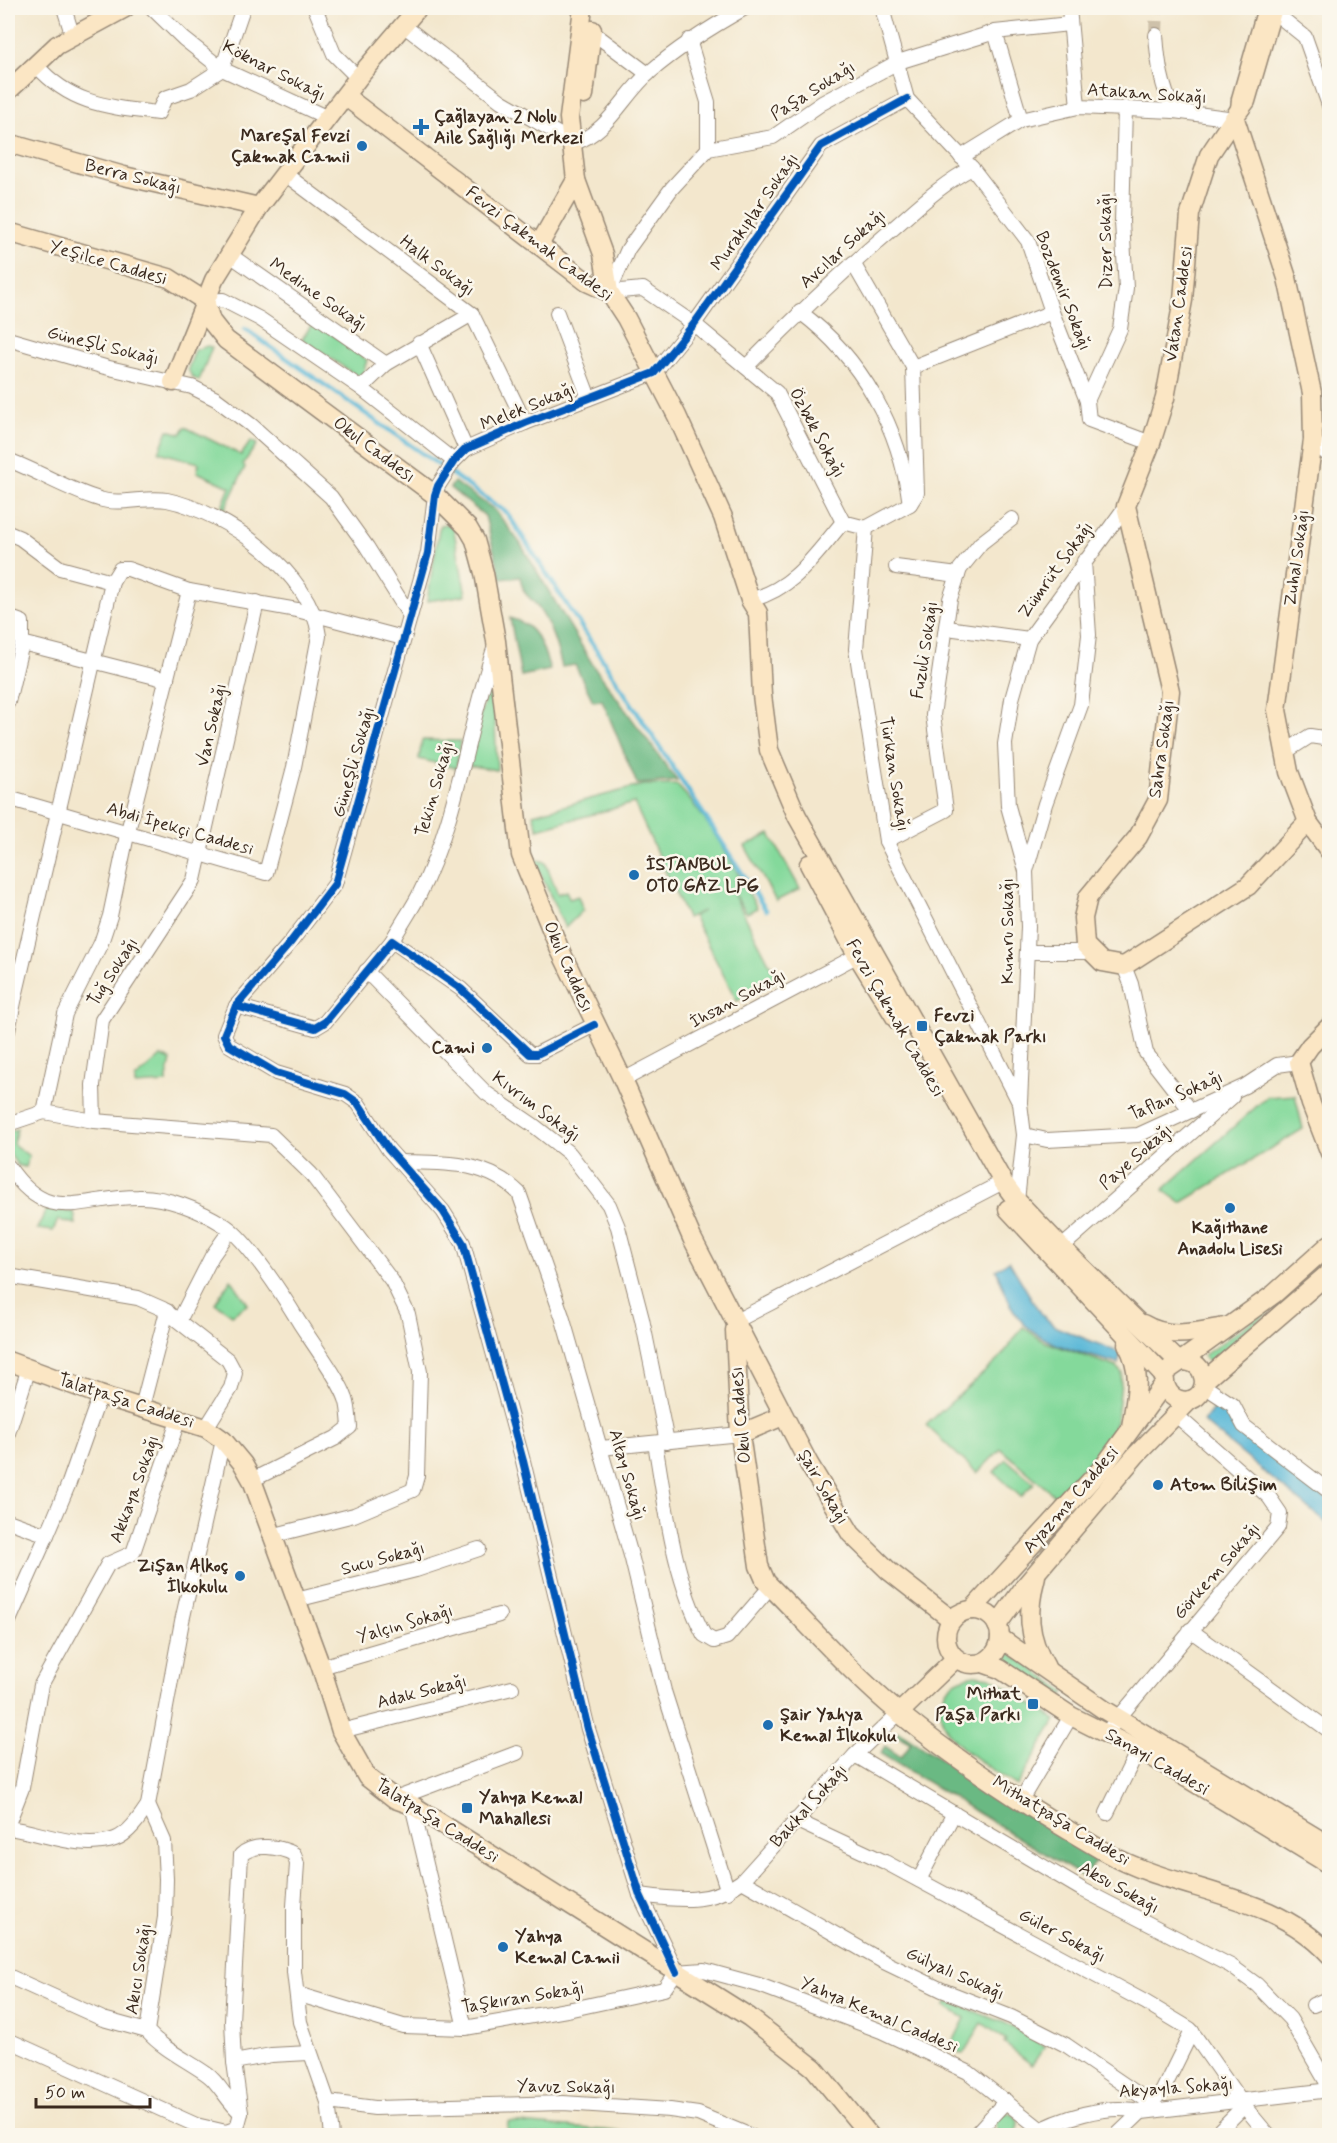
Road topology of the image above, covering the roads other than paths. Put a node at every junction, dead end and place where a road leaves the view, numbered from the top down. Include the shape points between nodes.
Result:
1 (64, 8) edge
2 (125, 8) edge
3 (152, 8) edge
4 (243, 8) edge
5 (315, 8) edge
6 (418, 8) edge
7 (584, 8) edge
8 (595, 8) edge
9 (745, 8) edge
10 (882, 8) edge
11 (1068, 8) edge
12 (1271, 8) edge
13 (1070, 24) junction
14 (403, 25) junction
15 (592, 32) junction
16 (995, 32) junction
17 (1156, 35) tunnel mouth
18 (73, 37) junction
19 (688, 40) junction
20 (898, 62) junction
21 (36, 65) junction
22 (222, 69) junction
23 (648, 74) junction
24 (358, 78) junction
25 (8, 91) edge
26 (345, 96) junction
27 (907, 99) junction
28 (1078, 107) junction
29 (1125, 108) junction
30 (1329, 108) edge
31 (1174, 111) junction
32 (1238, 114) junction
33 (328, 118) junction
34 (1021, 120) junction
35 (8, 143) edge
36 (574, 143) junction
37 (708, 148) junction
38 (961, 158) junction
39 (972, 168) junction
40 (285, 174) junction
41 (576, 180) junction
42 (259, 207) junction
43 (8, 232) edge
44 (539, 245) junction
45 (230, 255) junction
46 (853, 263) junction
47 (609, 292) junction
48 (205, 301) junction
49 (800, 312) junction
50 (1052, 312) junction
51 (557, 313) dead end
52 (472, 314) junction
53 (694, 324) junction
54 (8, 339) edge
55 (419, 343) junction
56 (386, 364) junction
57 (746, 367) junction
58 (913, 367) junction
59 (654, 373) junction
60 (173, 382) junction
61 (361, 388) junction
62 (589, 398) junction
63 (1087, 401) junction
64 (525, 423) junction
65 (1313, 440) junction
66 (1151, 443) junction
67 (465, 449) junction
68 (1329, 457) edge
69 (8, 460) edge
70 (454, 461) junction
71 (437, 489) junction
72 (910, 504) junction
73 (1126, 506) junction
74 (1012, 519) dead end
75 (843, 522) junction
76 (866, 528) junction
77 (8, 533) edge
78 (1084, 561) junction
79 (896, 567) dead end
80 (958, 575) junction
81 (112, 582) junction
82 (189, 591) junction
83 (750, 600) junction
84 (257, 603) junction
85 (315, 614) junction
86 (410, 616) junction
87 (8, 617) edge
88 (947, 628) junction
89 (403, 638) junction
90 (1029, 639) junction
91 (496, 641) junction
92 (22, 643) junction
93 (94, 661) junction
94 (166, 680) junction
95 (8, 702) edge
96 (1329, 739) edge
97 (1285, 752) junction
98 (8, 798) edge
99 (60, 813) junction
100 (1308, 822) junction
101 (127, 835) junction
102 (886, 841) junction
103 (1329, 852) edge
104 (200, 855) junction
105 (1026, 871) junction
106 (392, 941) junction
107 (864, 952) junction
108 (1027, 952) junction
109 (1091, 952) junction
110 (1124, 966) junction
111 (366, 971) junction
112 (11, 996) edge
113 (236, 1006) junction
114 (594, 1025) junction
115 (1329, 1026) edge
116 (8, 1031) edge
117 (1299, 1062) junction
118 (623, 1080) junction
119 (1245, 1086) junction
120 (1020, 1103) junction
121 (1191, 1111) junction
122 (44, 1112) junction
123 (94, 1121) junction
124 (8, 1124) edge
125 (1024, 1135) junction
126 (1329, 1153) edge
127 (399, 1162) junction
128 (8, 1166) edge
129 (998, 1185) junction
130 (1017, 1201) junction
131 (224, 1239) dead end
132 (1329, 1244) edge
133 (1056, 1251) junction
134 (1329, 1272) edge
135 (8, 1276) edge
136 (167, 1311) junction
137 (179, 1321) junction
138 (1124, 1321) junction
139 (734, 1322) junction
140 (1232, 1325) junction
141 (8, 1361) edge
142 (1180, 1361) junction
143 (29, 1368) junction
144 (1164, 1380) junction
145 (1204, 1383) junction
146 (100, 1395) junction
147 (1190, 1400) junction
148 (142, 1407) junction
149 (1175, 1414) junction
150 (783, 1416) junction
151 (179, 1418) junction
152 (206, 1428) junction
153 (1130, 1431) junction
154 (8, 1432) edge
155 (740, 1434) junction
156 (224, 1440) junction
157 (661, 1443) junction
158 (601, 1448) junction
159 (252, 1480) junction
160 (1329, 1492) edge
161 (8, 1521) edge
162 (47, 1535) junction
163 (271, 1536) junction
164 (479, 1549) dead end
165 (1038, 1571) junction
166 (771, 1586) junction
167 (296, 1600) junction
168 (972, 1610) junction
169 (499, 1615) dead end
170 (952, 1620) junction
171 (8, 1623) edge
172 (1190, 1630) junction
173 (999, 1631) junction
174 (956, 1658) junction
175 (983, 1663) junction
176 (321, 1667) junction
177 (1048, 1671) junction
178 (512, 1688) dead end
179 (899, 1713) junction
180 (1071, 1716) junction
181 (1118, 1717) junction
182 (341, 1731) junction
183 (1329, 1731) edge
184 (1106, 1733) junction
185 (1138, 1750) junction
186 (517, 1753) dead end
187 (855, 1755) junction
188 (395, 1799) junction
189 (1022, 1800) junction
190 (148, 1805) junction
191 (412, 1805) junction
192 (954, 1813) junction
193 (1107, 1813) dead end
194 (795, 1820) junction
195 (8, 1826) edge
196 (1329, 1846) edge
197 (1329, 1865) edge
198 (918, 1880) junction
199 (742, 1881) junction
200 (728, 1892) junction
201 (640, 1895) junction
202 (1329, 1955) edge
203 (676, 1972) junction
204 (8, 1976) edge
205 (297, 1994) junction
206 (1329, 1998) edge
207 (1313, 2005) dead end
208 (465, 2028) junction
209 (147, 2031) junction
210 (1192, 2031) junction
211 (8, 2040) edge
212 (309, 2053) junction
213 (234, 2062) junction
214 (1329, 2089) edge
215 (1006, 2100) junction
216 (328, 2102) junction
217 (1243, 2104) junction
218 (1146, 2108) junction
219 (242, 2113) junction
220 (1046, 2132) edge
221 (332, 2136) edge
222 (751, 2136) edge
223 (870, 2136) edge
224 (974, 2136) edge
225 (1029, 2136) edge
226 (1116, 2136) edge
227 (1214, 2136) edge
228 (1269, 2136) edge

1 - 18 street
2 - 18 main road
3 - 22 street, Köknar Sokağı
4 - 22 street
5 - 24 street via 334,54
6 - 14 main road
7 - 36 main road via 569,118
8 - 15 main road
9 - 19 street
10 - 20 street, Bozdemir Sokağı
11 - 13 street
12 - 30 street via 1305,37
12 - 32 main road, Vatan Caddesi
13 - 16 street, Paşa Sokağı
13 - 28 street
14 - 24 main road
14 - 36 street via 501,101
15 - 23 street
15 - 36 main road via 582,121
16 - 20 street, Paşa Sokağı
16 - 34 street
17 - 31 street via 1158,67
18 - 21 main road via 57,45
19 - 23 street
19 - 37 street via 708,102
20 - 27 street, Bozdemir Sokağı
20 - 37 street, Paşa Sokağı via 822,103 773,137
21 - 22 street via 52,82 99,106 158,113 165,98 191,89
21 - 25 main road
22 - 33 street, Köknar Sokağı
23 - 36 street via 597,132
24 - 26 main road
26 - 33 main road
26 - 44 main road, Fevzi Çakmak Caddesi
27 - 38 street, Bozdemir Sokağı
27 - 53 street, Murakıplar Sokağı via 820,146
28 - 29 street, Atakan Sokağı
28 - 34 street, Atakan Sokağı
29 - 31 street, Atakan Sokağı
29 - 63 street, Dizer Sokağı via 1122,222 1126,288 1120,329
31 - 32 street, Atakan Sokağı
32 - 65 main road, Zuhal Sokağı via 1287,278 1312,393
32 - 66 main road, Vatan Caddesi via 1209,155 1190,214 1183,300 1165,398
33 - 40 main road
34 - 38 street, Atakan Sokağı
35 - 42 main road, Berra Sokağı via 124,176
36 - 41 main road
37 - 47 street via 672,188 628,249
38 - 39 street, Bozdemir Sokağı
39 - 46 street, Avcılar Sokağı via 949,180
39 - 50 street, Bozdemir Sokağı via 1028,242
40 - 42 main road
40 - 52 street, Halk Sokağı
41 - 44 main road
41 - 47 main road via 603,254
42 - 45 main road
43 - 48 main road, Yeşilce Caddesi via 169,279
44 - 47 main road, Fevzi Çakmak Caddesi via 587,282
45 - 48 main road
45 - 56 street, Medine Sokağı
46 - 49 street, Avcılar Sokağı
46 - 58 street
47 - 53 street, Özbek Sokağı via 643,289
47 - 59 main road, Fevzi Çakmak Caddesi
48 - 60 main road
48 - 61 street via 223,300 260,319
48 - 71 main road, Okul Caddesı via 211,321 225,340
49 - 57 street, Avcılar Sokağı
49 - 72 street via 847,355 874,395 901,457
50 - 58 street
50 - 63 street, Bozdemir Sokağı
51 - 62 street
52 - 55 street
52 - 64 street, Halk Sokağı
53 - 57 street, Özbek Sokağı
53 - 59 street, Murakıplar Sokağı
54 - 60 street, Güneşli Sokağı
55 - 56 street
55 - 67 street
56 - 61 street
57 - 75 street, Özbek Sokağı via 777,393
58 - 72 street via 917,494
59 - 62 street, Melek Sokağı
59 - 83 main road, Fevzi Çakmak Caddesi via 678,416 723,517
60 - 86 street, Güneşli Sokağı via 216,399 315,480 346,516
61 - 70 street
62 - 64 street, Melek Sokağı
63 - 66 street, Bozdemir Sokağı via 1089,420
64 - 67 street, Melek Sokağı
65 - 68 street
65 - 97 main road, Zuhal Sokağı via 1277,710
66 - 73 main road, Vatan Caddesi
67 - 70 street, Melek Sokağı
69 - 85 street via 101,500 165,500 186,505 249,536 288,574
70 - 71 street, Melek Sokağı
71 - 86 street, Güneşli Sokağı via 428,553
71 - 91 main road, Okul Caddesı via 475,540
72 - 76 street
73 - 78 street, Zümrüt Sokağı
73 - 109 main road, Sahra Sokağı via 1170,690 1158,800 1138,837 1088,897 1083,918 1085,945
74 - 80 street, Fuzuli Sokağı via 981,543
75 - 76 street
75 - 83 street via 795,579 778,591
76 - 102 street, Türkan Sokağı via 856,649
77 - 81 street via 60,568
78 - 90 street, Zümrüt Sokağı
78 - 105 street, Kumru Sokağı via 1089,635 1081,705 1045,804
79 - 80 street
80 - 88 street, Fuzuli Sokağı
81 - 82 street via 120,569 128,569
81 - 93 street
82 - 84 street
82 - 94 street
83 - 107 main road, Fevzi Çakmak Caddesi via 758,613 762,695 770,750 796,816
84 - 85 street
84 - 104 street, Van Sokağı
85 - 89 street
85 - 104 street, Abdi İpekçi Caddesi via 317,656 294,767 266,873
86 - 89 street, Güneşli Sokağı
87 - 92 street via 22,622
88 - 90 street
88 - 102 street, Fuzuli Sokağı via 933,715 946,810
89 - 113 street, Güneşli Sokağı via 335,884
90 - 105 street, Zümrüt Sokağı via 1012,699 1005,744 1008,806
91 - 106 street, Tekin Sokağı via 477,698 456,793 439,846 418,897
91 - 114 main road, Okul Caddesı via 521,855
92 - 93 street
92 - 95 street
93 - 94 street
93 - 99 street
94 - 101 street
96 - 97 street via 1310,736
97 - 100 main road, Zuhal Sokağı
98 - 99 street, Abdi İpekçi Caddesi
99 - 101 street, Abdi İpekçi Caddesi
99 - 112 street
100 - 103 main road, Zuhal Sokağı
100 - 110 main road via 1248,886
101 - 104 street, Abdi İpekçi Caddesi
101 - 122 street via 102,942 67,1009
102 - 120 street, Türkan Sokağı
104 - 123 street, Tuğ Sokağı via 189,892 102,1020 93,1085
105 - 108 street, Kumru Sokağı
106 - 111 street, Tekin Sokağı
106 - 114 street via 461,989 531,1054
107 - 118 street, İhsan Sokağı
107 - 129 main road, Fevzi Çakmak Caddesi
108 - 109 street
108 - 120 street, Kumru Sokağı
109 - 110 main road via 1102,962
110 - 121 street via 1146,1053
111 - 113 street, Tekin Sokağı via 325,1022 315,1028
111 - 157 street, Kıvrım Sokağı via 486,1093 570,1154 609,1205 642,1318
112 - 116 street
113 - 127 street, Güneşli Sokağı via 224,1035 229,1045 276,1073 345,1094 358,1103
114 - 118 main road, Okul Caddesı
115 - 117 main road
117 - 119 street, Taflan Sokağı via 1278,1065
117 - 126 main road
118 - 139 main road, Okul Caddesı via 692,1238
119 - 121 street, Taflan Sokağı
119 - 133 street, Paye Sokağı
120 - 125 street, Kumru Sokağı
121 - 125 street, Taflan Sokağı via 1138,1135 1047,1140
122 - 123 street
122 - 124 street
123 - 163 street via 271,1135 311,1174 392,1281 408,1314 420,1382 417,1476 413,1490 354,1515
125 - 130 street, Kumru Sokağı
127 - 158 street, Altay Sokağı via 474,1166 503,1179 519,1193 562,1316
127 - 201 street, Güneşli Sokağı via 443,1211 462,1244 523,1461 588,1729
128 - 159 street via 21,1185 41,1201 73,1204 153,1197 207,1215 243,1242 346,1399 350,1427 336,1438
129 - 130 main road, Fevzi Çakmak Caddesi
129 - 133 main road, Fevzi Çakmak Caddesi via 1007,1208
129 - 139 street
130 - 133 main road, Fevzi Çakmak Caddesi
131 - 137 street
132 - 140 main road
133 - 138 main road, Fevzi Çakmak Caddesi
134 - 145 main road, Ayazma Caddesi
135 - 136 street via 138,1298
136 - 137 street
136 - 148 street
137 - 152 street via 228,1360 235,1373 231,1388
138 - 140 main road via 1181,1334
138 - 142 main road, Fevzi Çakmak Caddesi
138 - 144 main road, Fevzi Çakmak Caddesi
138 - 153 main road via 1136,1360 1138,1387
139 - 150 main road, Şair Sokağı
139 - 155 main road, Okul Caddesı
140 - 142 main road
141 - 143 main road, Talatpaşa Caddesi
142 - 144 main road via 1170,1366
142 - 145 main road via 1194,1363 1203,1374
143 - 146 main road, Talatpaşa Caddesi
143 - 154 street
144 - 147 main road via 1170,1396
144 - 153 main road, Ayazma Caddesi
145 - 147 main road, Ayazma Caddesi via 1199,1395
145 - 160 street via 1233,1405 1244,1426
146 - 148 main road, Talatpaşa Caddesi
146 - 162 street
147 - 149 main road, Ayazma Caddesi
148 - 151 main road, Talatpaşa Caddesi
149 - 165 main road, Ayazma Caddesi
149 - 172 street, Görkem Sokağı via 1269,1497 1280,1513 1278,1527 1271,1537
150 - 155 main road
150 - 170 main road, Şair Sokağı via 850,1534 889,1571
151 - 152 main road, Talatpaşa Caddesi
151 - 195 street, Akkaya Sokağı via 133,1553 108,1564 41,1685 22,1788
152 - 156 main road, Talatpaşa Caddesi
153 - 168 main road, Ayazma Caddesi via 1104,1466
155 - 157 street
155 - 166 main road, Okul Caddesı via 759,1566
156 - 159 main road, Talatpaşa Caddesi
156 - 190 street via 182,1620
157 - 158 street
157 - 166 street, Kıvrım Sokağı via 667,1522 704,1635 714,1641 727,1636
158 - 200 street, Altay Sokağı via 664,1691
159 - 163 main road, Talatpaşa Caddesi
161 - 162 street
162 - 171 street
163 - 167 main road, Talatpaşa Caddesi
164 - 167 street, Sucu Sokağı via 416,1570
165 - 173 main road, Ayazma Caddesi
165 - 177 main road via 1028,1625
166 - 179 main road, Okul Caddesı
167 - 176 main road, Talatpaşa Caddesi
168 - 170 main road
168 - 173 main road via 986,1613
169 - 176 street, Yalçın Sokağı
170 - 174 main road via 946,1640
172 - 181 street, Görkem Sokağı
172 - 183 street
173 - 175 main road via 996,1653
173 - 177 main road, Sanayi Caddesi
174 - 175 main road via 974,1665
174 - 179 main road, Bakkal Sokağı
175 - 180 main road, Sanayi Caddesi via 1000,1669
176 - 182 main road, Talatpaşa Caddesi
177 - 181 main road, Sanayi Caddesi
178 - 182 street, Adak Sokağı
179 - 187 street, Bakkal Sokağı
179 - 189 main road, Mithatpaşa Caddesi
180 - 184 main road, Sanayi Caddesi
180 - 189 street
181 - 184 street, Görkem Sokağı
181 - 196 main road, Sanayi Caddesi
182 - 188 main road, Talatpaşa Caddesi via 367,1777
184 - 185 main road, Sanayi Caddesi
185 - 193 street
185 - 197 main road, Sanayi Caddesi
186 - 188 street
187 - 192 street, Aksu Sokağı
187 - 194 street, Bakkal Sokağı
188 - 191 main road, Talatpaşa Caddesi
189 - 202 main road, Mithatpaşa Caddesi via 1112,1855 1178,1882 1254,1905 1292,1923 1305,1930
190 - 195 street via 116,1839 68,1841
190 - 209 street, Akıcı Sokağı via 164,1841 166,1879 165,1917
191 - 203 main road, Talatpaşa Caddesi
191 - 208 street
192 - 198 street
192 - 214 street, Aksu Sokağı via 1083,1890 1231,1966 1257,1985 1290,2019
194 - 198 street, Güler Sokağı
194 - 199 street, Bakkal Sokağı
198 - 210 street, Güler Sokağı
199 - 200 street, Bakkal Sokağı
199 - 218 street, Gülyalı Sokağı via 884,1962 1066,2045
200 - 201 street, Bakkal Sokağı via 683,1900
201 - 203 street, Güneşli Sokağı
203 - 208 street, Taşkıran Sokağı via 664,1989
203 - 215 street, Yahya Kemal Caddesi via 704,1970 759,1984 881,2031 968,2072
203 - 223 main road, Talatpaşa Caddesi via 749,2017 814,2068
204 - 209 street via 103,2019
205 - 208 street, Taşkıran Sokağı via 403,2025
205 - 212 street
205 - 213 street via 294,1854 260,1847 246,1850 241,1855 237,1897
206 - 207 street
209 - 219 street, Akıcı Sokağı via 158,2043 210,2076 228,2102
210 - 217 street, Güler Sokağı
210 - 218 street via 1162,2092
211 - 219 street via 196,2126 226,2132 237,2128
212 - 213 street
212 - 216 street
213 - 219 street
214 - 217 street, Akyayla Sokağı
215 - 220 street, Yahya Kemal Caddesi
215 - 224 street
216 - 221 street
216 - 222 street, Yavuz Sokağı via 375,2108 563,2103 670,2110 698,2114
217 - 218 street, Akyayla Sokağı
217 - 227 street
217 - 228 street, Güler Sokağı
218 - 220 street, Akyayla Sokağı via 1078,2116
218 - 226 street
220 - 225 street, Akyayla Sokağı

